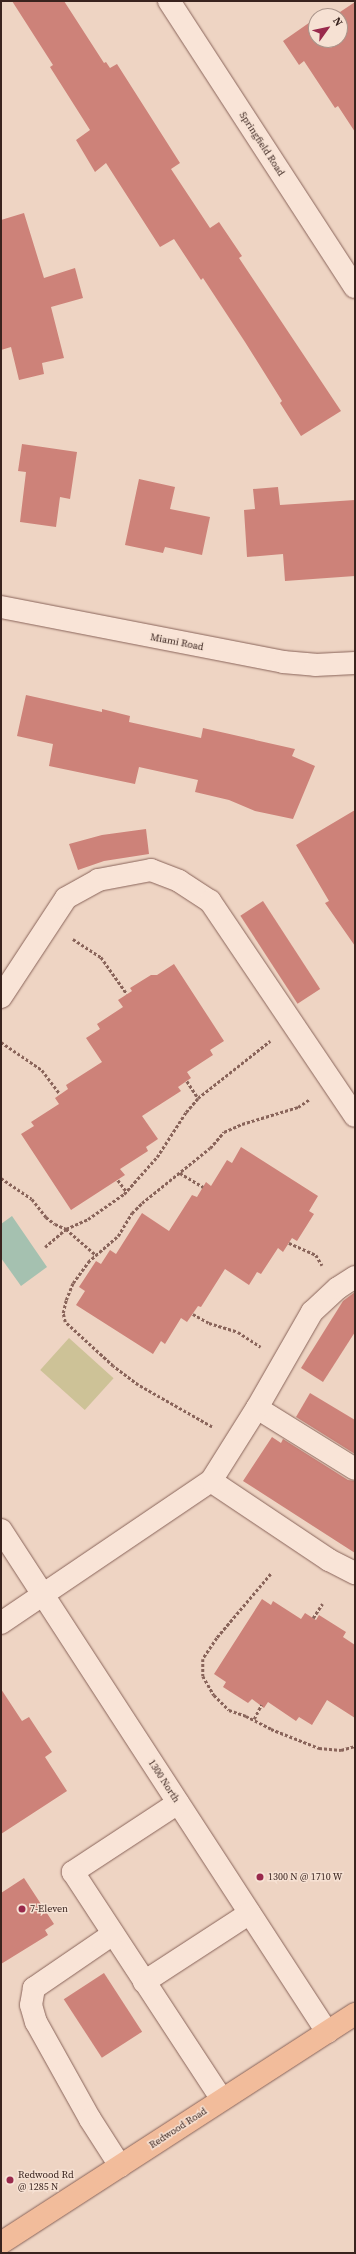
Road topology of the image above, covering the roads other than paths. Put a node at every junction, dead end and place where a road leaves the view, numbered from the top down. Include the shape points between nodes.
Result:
1 (169, 1) edge
2 (355, 288) edge
3 (1, 607) edge
4 (355, 663) edge
5 (1, 997) edge
6 (355, 1116) edge
7 (355, 1277) edge
8 (257, 1408) junction
9 (355, 1469) edge
10 (211, 1481) junction
11 (1, 1530) edge
12 (355, 1573) edge
13 (43, 1594) junction
14 (1, 1622) edge
15 (178, 1803) junction
16 (250, 1914) junction
17 (113, 1934) junction
18 (144, 1982) junction
19 (355, 2014) edge
20 (327, 2032) junction
21 (222, 2100) junction
22 (120, 2166) junction
23 (1, 2243) edge

1 - 2 street, Springfield Road
3 - 4 street, Miami Road via 277,661 315,665
5 - 6 street via 66,898 98,880 150,870 179,881 210,901
7 - 8 street via 338,1288 312,1312
8 - 9 street
8 - 10 street
10 - 12 street via 329,1560
10 - 13 street
11 - 13 street, 1300 North
13 - 14 street
13 - 15 street, 1300 North
15 - 16 street, 1300 North
15 - 17 street via 73,1872
16 - 18 street
16 - 20 street, 1300 North
17 - 18 street
17 - 22 street via 34,1988 31,2005 36,2022 86,2112
18 - 21 street
19 - 20 main road, Redwood Road
20 - 21 main road, Redwood Road
21 - 22 main road, Redwood Road
22 - 23 main road, Redwood Road

